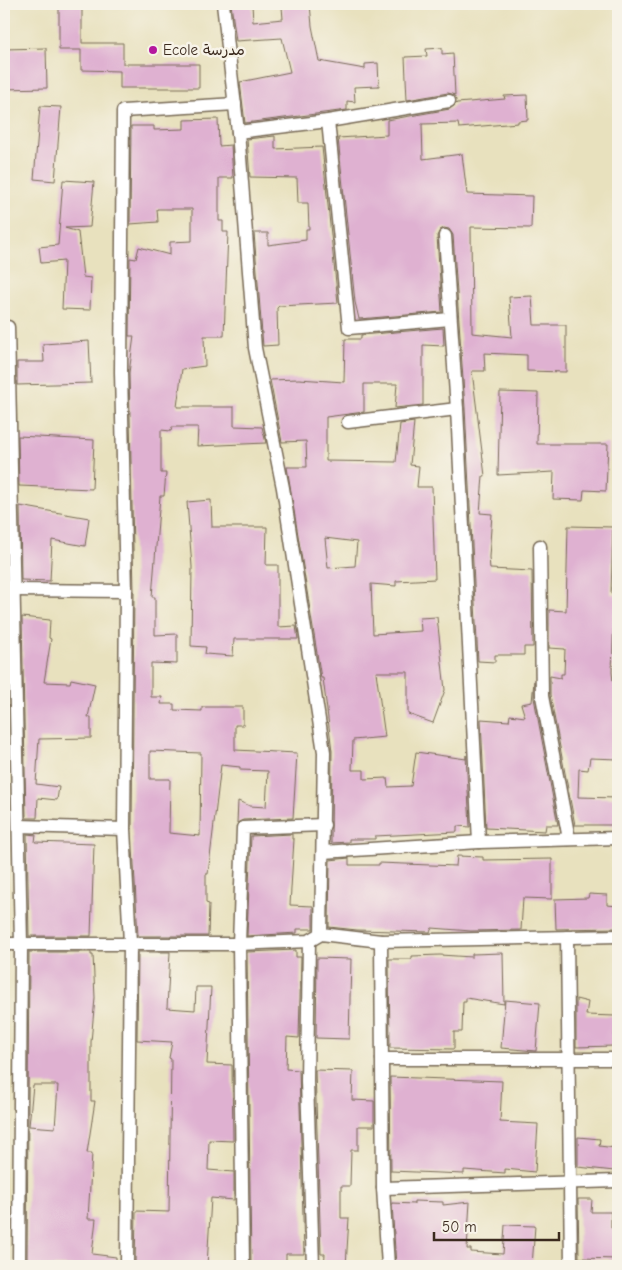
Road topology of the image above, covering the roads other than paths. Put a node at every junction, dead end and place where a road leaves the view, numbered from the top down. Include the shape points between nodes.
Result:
1 (223, 4) edge
2 (448, 101) dead end
3 (235, 104) junction
4 (328, 121) junction
5 (238, 132) junction
6 (445, 236) dead end
7 (450, 319) junction
8 (8, 327) dead end
9 (457, 409) junction
10 (348, 422) dead end
11 (540, 546) dead end
12 (12, 590) junction
13 (126, 591) junction
14 (324, 825) junction
15 (19, 826) junction
16 (124, 830) junction
17 (618, 838) edge
18 (569, 839) junction
19 (479, 842) junction
20 (323, 852) junction
21 (321, 934) junction
22 (618, 936) edge
23 (567, 937) junction
24 (382, 941) junction
25 (309, 942) junction
26 (4, 944) edge
27 (21, 944) junction
28 (130, 944) junction
29 (239, 944) junction
30 (382, 1059) junction
31 (618, 1059) edge
32 (569, 1060) junction
33 (618, 1181) edge
34 (571, 1182) junction
35 (383, 1188) junction
36 (18, 1266) edge
37 (127, 1266) edge
38 (243, 1266) edge
39 (312, 1266) edge
40 (388, 1266) edge
41 (571, 1266) edge

1 - 3 street
2 - 4 street
3 - 5 street
3 - 13 street via 123,111 122,372
4 - 5 street
4 - 7 street via 349,328
5 - 14 street via 254,348 283,488 312,663 324,752
6 - 7 street
7 - 9 street
8 - 12 street
9 - 10 street
9 - 19 street
11 - 18 street via 542,696
12 - 13 street
12 - 15 street
13 - 16 street
14 - 20 street
14 - 29 street via 243,828
15 - 16 street
15 - 27 street
16 - 28 street
17 - 18 street
18 - 19 street
19 - 20 street
20 - 21 street
21 - 24 street
21 - 25 street
22 - 23 street
23 - 24 street
23 - 32 street
24 - 30 street
25 - 29 street
25 - 39 street via 307,1081
26 - 27 street
27 - 28 street
27 - 36 street
28 - 29 street
28 - 37 street
29 - 38 street
30 - 32 street
30 - 35 street
31 - 32 street
32 - 34 street
33 - 34 street
34 - 35 street
34 - 41 street
35 - 40 street

